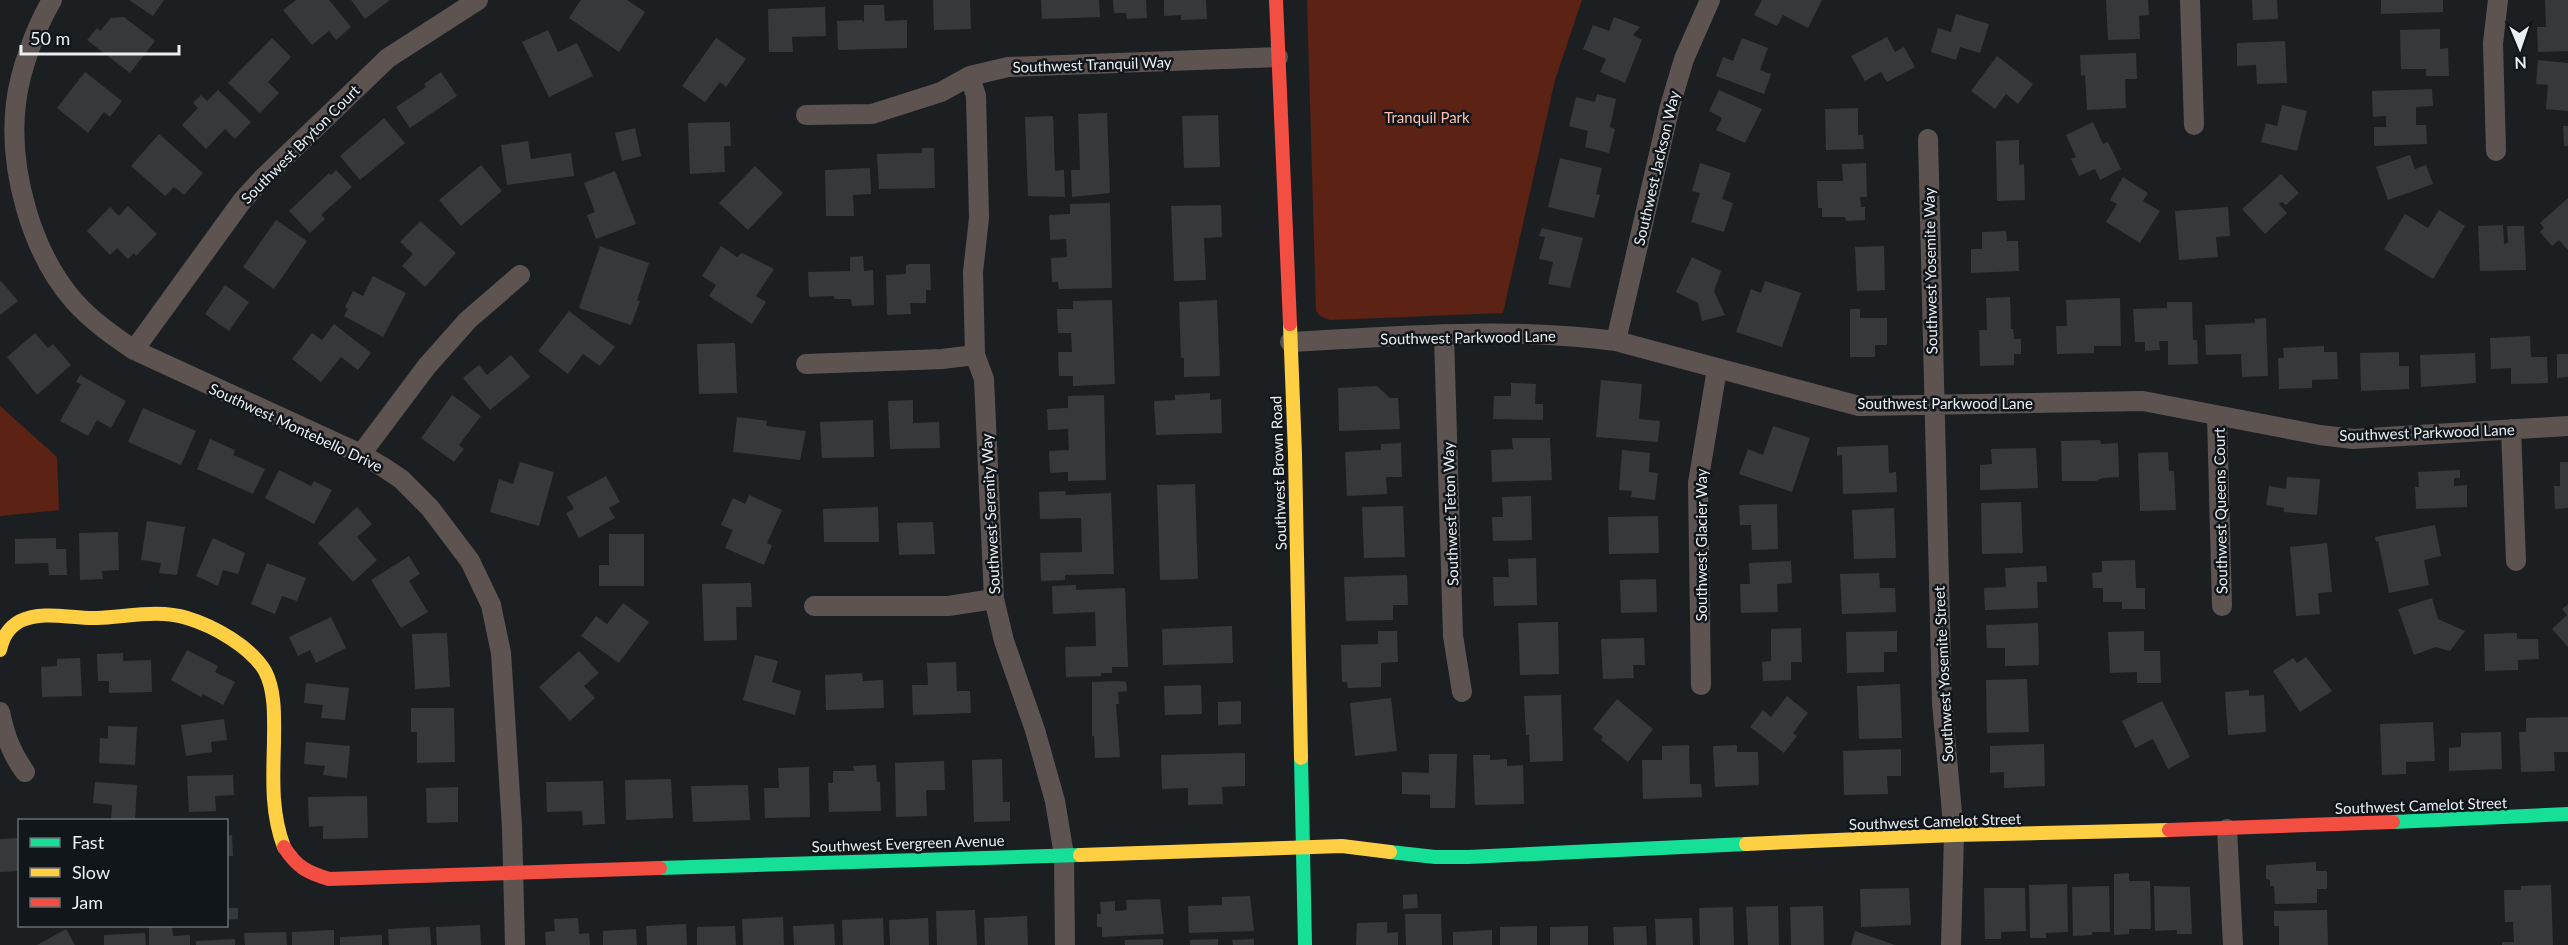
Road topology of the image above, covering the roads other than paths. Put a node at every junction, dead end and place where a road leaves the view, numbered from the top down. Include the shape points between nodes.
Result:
1 (52, 0) edge
2 (478, 0) edge
3 (1276, 0) edge
4 (1710, 0) edge
5 (2190, 0) edge
6 (2498, 0) edge
7 (1278, 57) junction
8 (970, 76) junction
9 (806, 115) dead end
10 (2194, 125) dead end
11 (1928, 139) dead end
12 (2496, 151) dead end
13 (520, 275) dead end
14 (1444, 336) junction
15 (1616, 341) junction
16 (1290, 342) junction
17 (134, 350) junction
18 (975, 355) junction
19 (806, 364) dead end
20 (1717, 369) junction
21 (1933, 403) junction
22 (2217, 416) junction
23 (2568, 426) edge
24 (2511, 429) junction
25 (361, 454) junction
26 (2516, 561) dead end
27 (994, 599) junction
28 (814, 606) dead end
29 (2222, 606) dead end
30 (0, 650) edge
31 (1701, 685) dead end
32 (1462, 692) dead end
33 (0, 712) edge
34 (26, 772) dead end
35 (2568, 814) edge
36 (2227, 829) junction
37 (1954, 836) junction
38 (1304, 847) junction
39 (1064, 855) junction
40 (513, 872) junction
41 (515, 945) edge
42 (1065, 945) edge
43 (1305, 945) edge
44 (1951, 945) edge
45 (2233, 945) edge

1 - 17 street, Southwest Montebello Drive via 31,46 16,103 15,153 27,209 38,246 61,284 100,327
2 - 17 street, Southwest Bryton Court via 388,58 270,170 242,201
3 - 7 street, Southwest Brown Road
4 - 15 street, Southwest Jackson Way via 1683,59 1670,106
5 - 10 street
6 - 12 street via 2493,43
7 - 8 street, Southwest Tranquil Way via 1008,67
7 - 16 street, Southwest Brown Road
8 - 9 street, Southwest Tranquil Way via 941,92 872,114
8 - 18 street, Southwest Serenity Way via 976,96 979,218 973,272
11 - 21 street, Southwest Yosemite Way
13 - 25 street via 468,320 427,366
14 - 15 street, Southwest Parkwood Lane via 1538,333
14 - 16 street, Southwest Parkwood Lane
14 - 32 street, Southwest Teton Way via 1453,636
15 - 20 street, Southwest Parkwood Lane
16 - 38 street, Southwest Brown Road
17 - 25 street, Southwest Montebello Drive
18 - 19 street
18 - 27 street, Southwest Serenity Way via 984,378
20 - 21 street, Southwest Parkwood Lane via 1859,406
20 - 31 street, Southwest Glacier Way via 1698,483
21 - 22 street, Southwest Parkwood Lane via 2143,401
21 - 37 street, Southwest Yosemite Street via 1942,703
22 - 24 street, Southwest Parkwood Lane via 2353,439
22 - 29 street, Southwest Queens Court
23 - 24 street, Southwest Parkwood Lane
24 - 26 street
25 - 40 street, Southwest Montebello Drive via 401,479 430,508 470,561 491,605 501,653
27 - 28 street via 948,606
27 - 39 street, Southwest Serenity Way via 1055,801
30 - 40 street, Southwest Evergreen Avenue via 12,625 29,616 187,618 236,641 264,668 274,714 275,813 279,838 292,860 310,874 329,879
33 - 34 street via 14,757
35 - 36 street, Southwest Camelot Street
36 - 37 street, Southwest Camelot Street
36 - 45 street
37 - 38 street, Southwest Camelot Street via 1468,857 1435,857 1350,846
37 - 44 street, Southwest Yosemite Street
38 - 39 street, Southwest Evergreen Avenue
38 - 43 street, Southwest Brown Road
39 - 40 street, Southwest Evergreen Avenue
39 - 42 street, Southwest Serenity Way
40 - 41 street, Southwest Montebello Drive

